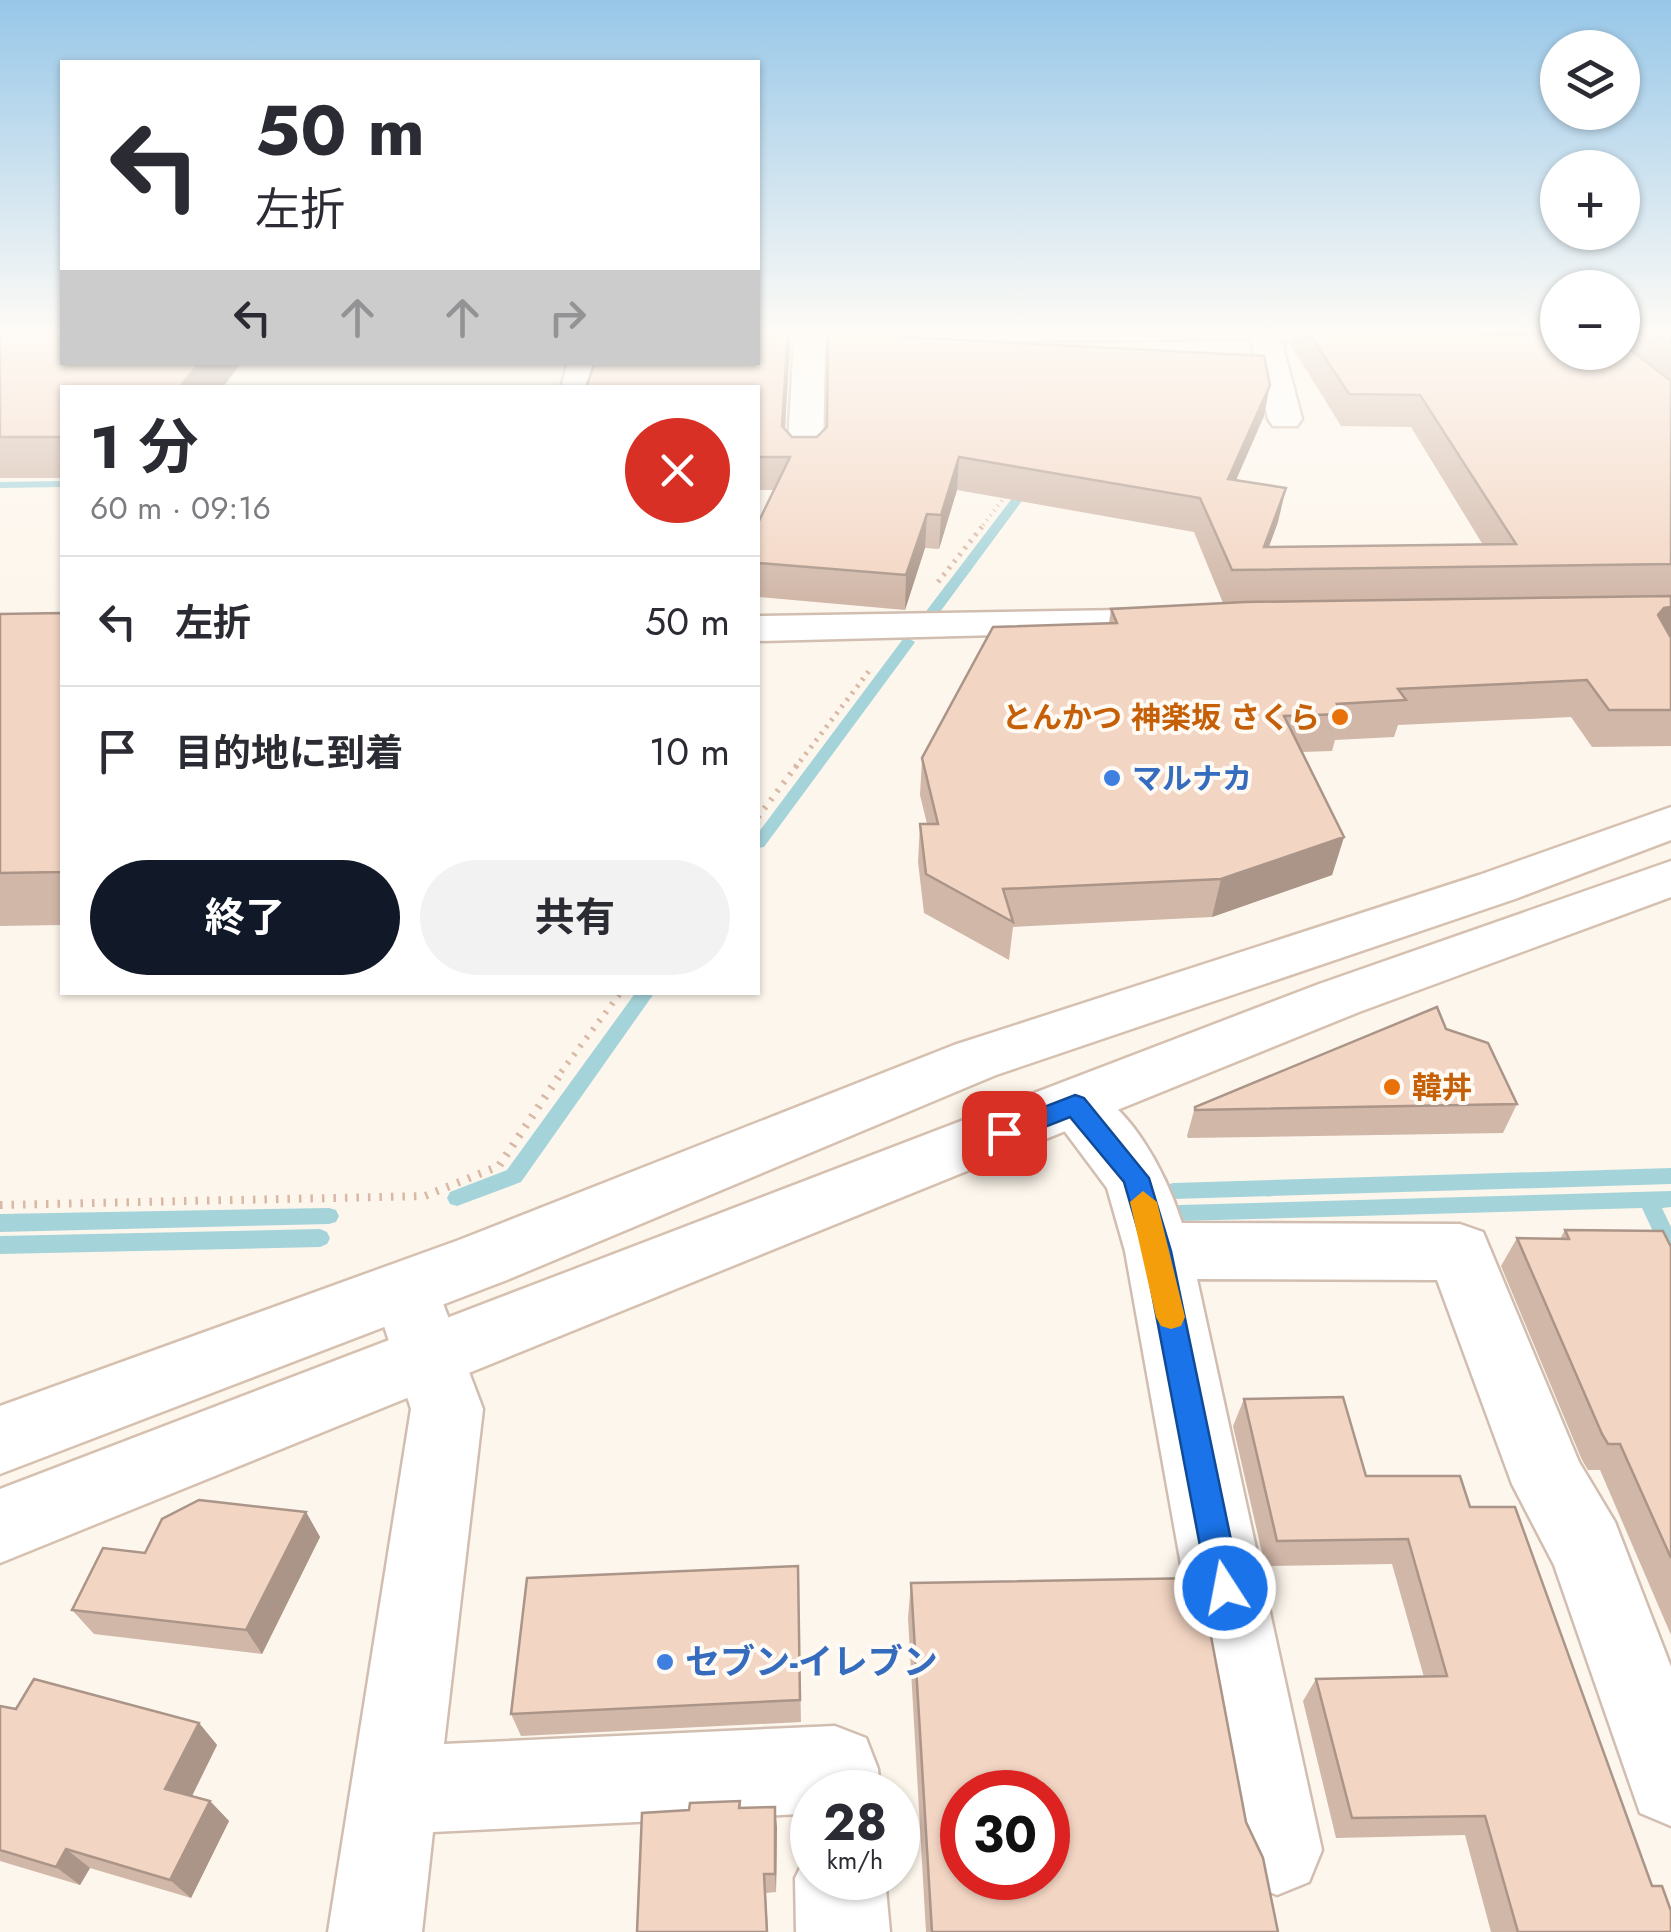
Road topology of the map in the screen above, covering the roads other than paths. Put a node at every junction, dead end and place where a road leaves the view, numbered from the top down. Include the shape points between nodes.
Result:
1 (807, 420) edge
2 (806, 459) edge
3 (1227, 619) edge
4 (760, 629) edge
5 (1671, 822) edge
6 (1671, 878) edge
7 (1498, 887) junction
8 (1544, 927) junction
9 (1339, 998) junction
10 (976, 1060) junction
11 (1075, 1105) junction
12 (1158, 1251) junction
13 (418, 1324) junction
14 (0, 1440) edge
15 (0, 1526) edge
16 (790, 1771) edge
17 (1671, 1782) edge
18 (395, 1790) junction
19 (1277, 1850) dead end
20 (841, 1900) edge
21 (374, 1932) edge
22 (843, 1932) edge

1 - 2 street
3 - 4 street
5 - 7 street
6 - 8 street
7 - 8 street
7 - 10 street
8 - 9 street
9 - 10 street via 1184,1024 997,1090
9 - 11 street
10 - 13 street
11 - 12 street via 1136,1178
11 - 13 street
12 - 17 street via 1460,1252 1550,1484 1587,1549
12 - 19 street
13 - 14 street
13 - 15 street
13 - 18 street via 447,1409
16 - 18 street
18 - 21 street
20 - 22 street

